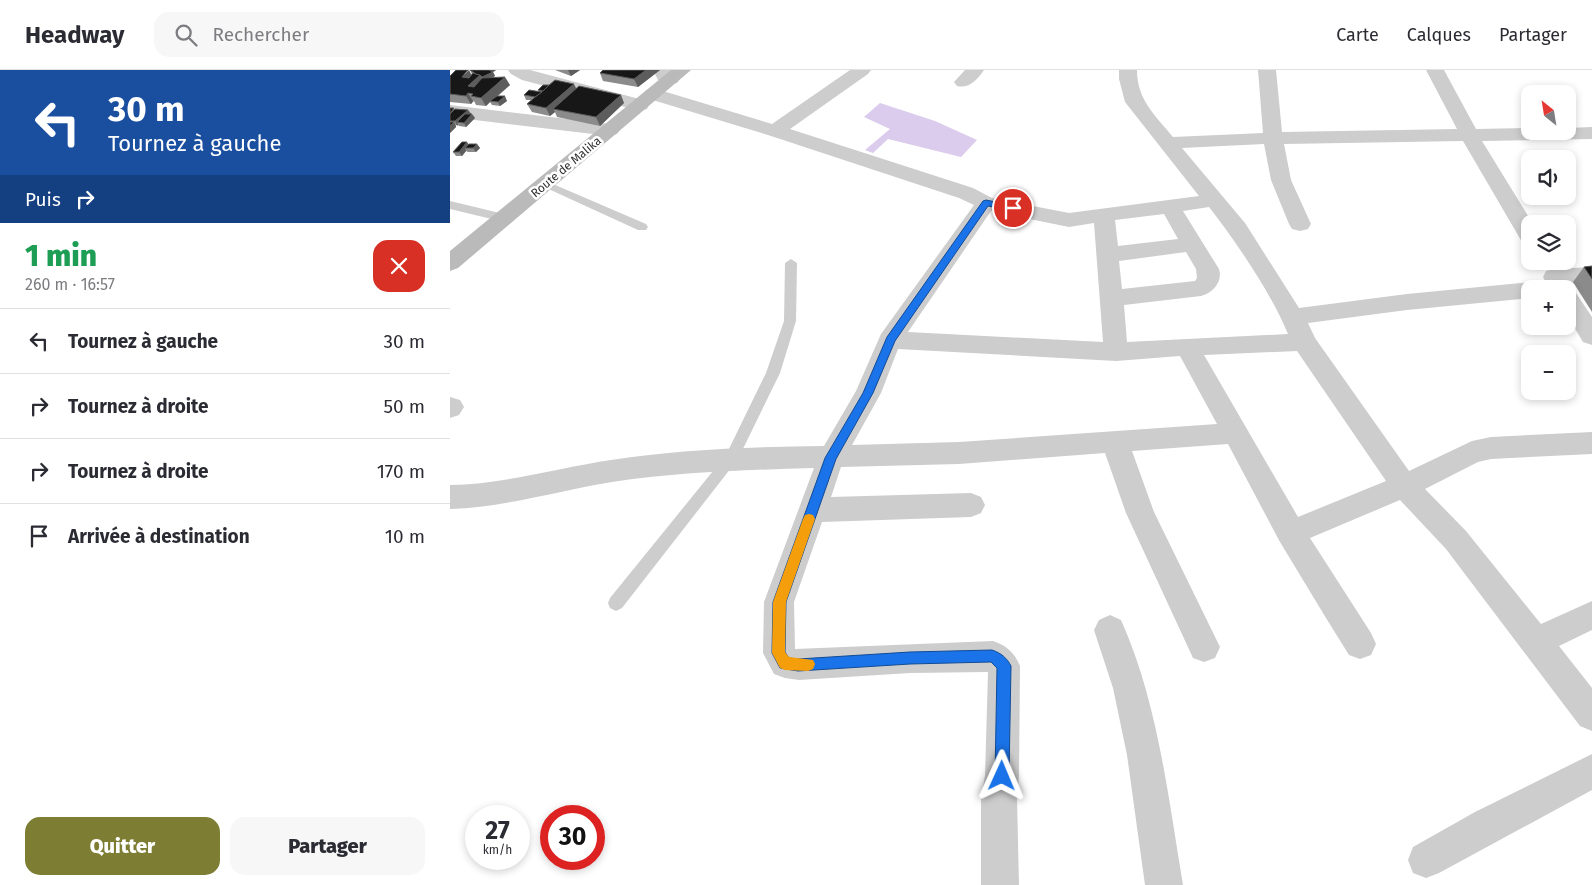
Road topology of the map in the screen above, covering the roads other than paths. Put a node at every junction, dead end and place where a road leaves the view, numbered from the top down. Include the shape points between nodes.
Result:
1 (516, 70) edge
2 (862, 70) edge
3 (1128, 70) edge
4 (1267, 70) edge
5 (1434, 70) edge
6 (673, 73) edge
7 (646, 99) junction
8 (450, 111) edge
9 (610, 130) junction
10 (775, 131) junction
11 (1592, 133) edge
12 (1470, 136) junction
13 (1272, 138) junction
14 (1168, 143) junction
15 (546, 184) junction
16 (1214, 200) junction
17 (986, 202) junction
18 (450, 205) edge
19 (1170, 207) junction
20 (1104, 216) junction
21 (504, 218) junction
22 (1521, 222) edge
23 (1300, 224) dead end
24 (642, 227) dead end
25 (1193, 244) junction
26 (1108, 255) junction
27 (450, 263) edge
28 (791, 263) dead end
29 (1592, 275) edge
30 (1572, 280) edge
31 (1521, 291) edge
32 (1112, 298) junction
33 (1576, 312) edge
34 (1293, 317) junction
35 (1592, 335) edge
36 (890, 340) junction
37 (1304, 342) junction
38 (1188, 348) junction
39 (1116, 352) junction
40 (1237, 433) junction
41 (1115, 442) junction
42 (1592, 443) edge
43 (830, 458) junction
44 (731, 459) junction
45 (1404, 486) junction
46 (450, 497) edge
47 (970, 505) dead end
48 (812, 510) junction
49 (1290, 533) junction
50 (616, 603) dead end
51 (1592, 615) edge
52 (1110, 630) dead end
53 (1537, 641) junction
54 (1360, 644) dead end
55 (1204, 646) dead end
56 (1592, 714) edge
57 (1592, 771) edge
58 (1426, 860) dead end
59 (1000, 885) edge
60 (1164, 885) edge

1 - 7 street via 528,76
2 - 10 street
3 - 14 street via 1134,102
4 - 13 street
5 - 12 street
6 - 7 main road, Route de Malika
7 - 9 main road, Route de Malika
7 - 10 street
8 - 9 street
9 - 15 main road, Route de Malika
10 - 17 street
11 - 12 street
12 - 13 street
12 - 22 street
13 - 14 street
13 - 23 street via 1282,180
14 - 16 street
15 - 21 main road, Route de Malika
15 - 24 lane
16 - 19 street
16 - 34 street via 1237,228
17 - 20 street via 1069,220
17 - 36 street
18 - 21 lane
19 - 20 street
19 - 25 street
20 - 26 street
21 - 27 main road, Route de Malika
25 - 26 street
25 - 32 street via 1210,275 1209,281 1201,288
26 - 32 street
28 - 44 lane via 790,321 773,373
29 - 30 street
31 - 34 street
32 - 39 street
33 - 35 street
34 - 37 street
36 - 39 street
36 - 43 street via 868,393
37 - 38 street
37 - 45 street
38 - 39 street
38 - 40 street
40 - 41 street
40 - 49 street
41 - 43 street
41 - 55 street via 1140,513
42 - 45 street via 1491,448 1472,452
43 - 44 street
43 - 48 street
44 - 46 street via 612,471 483,496
44 - 50 lane
45 - 49 street
45 - 53 street via 1456,540
47 - 48 street
48 - 59 street via 779,602 779,653 785,663 992,656 1004,666 999,798
49 - 54 street
51 - 53 street
52 - 60 street via 1129,688 1144,755
53 - 56 street
57 - 58 street

